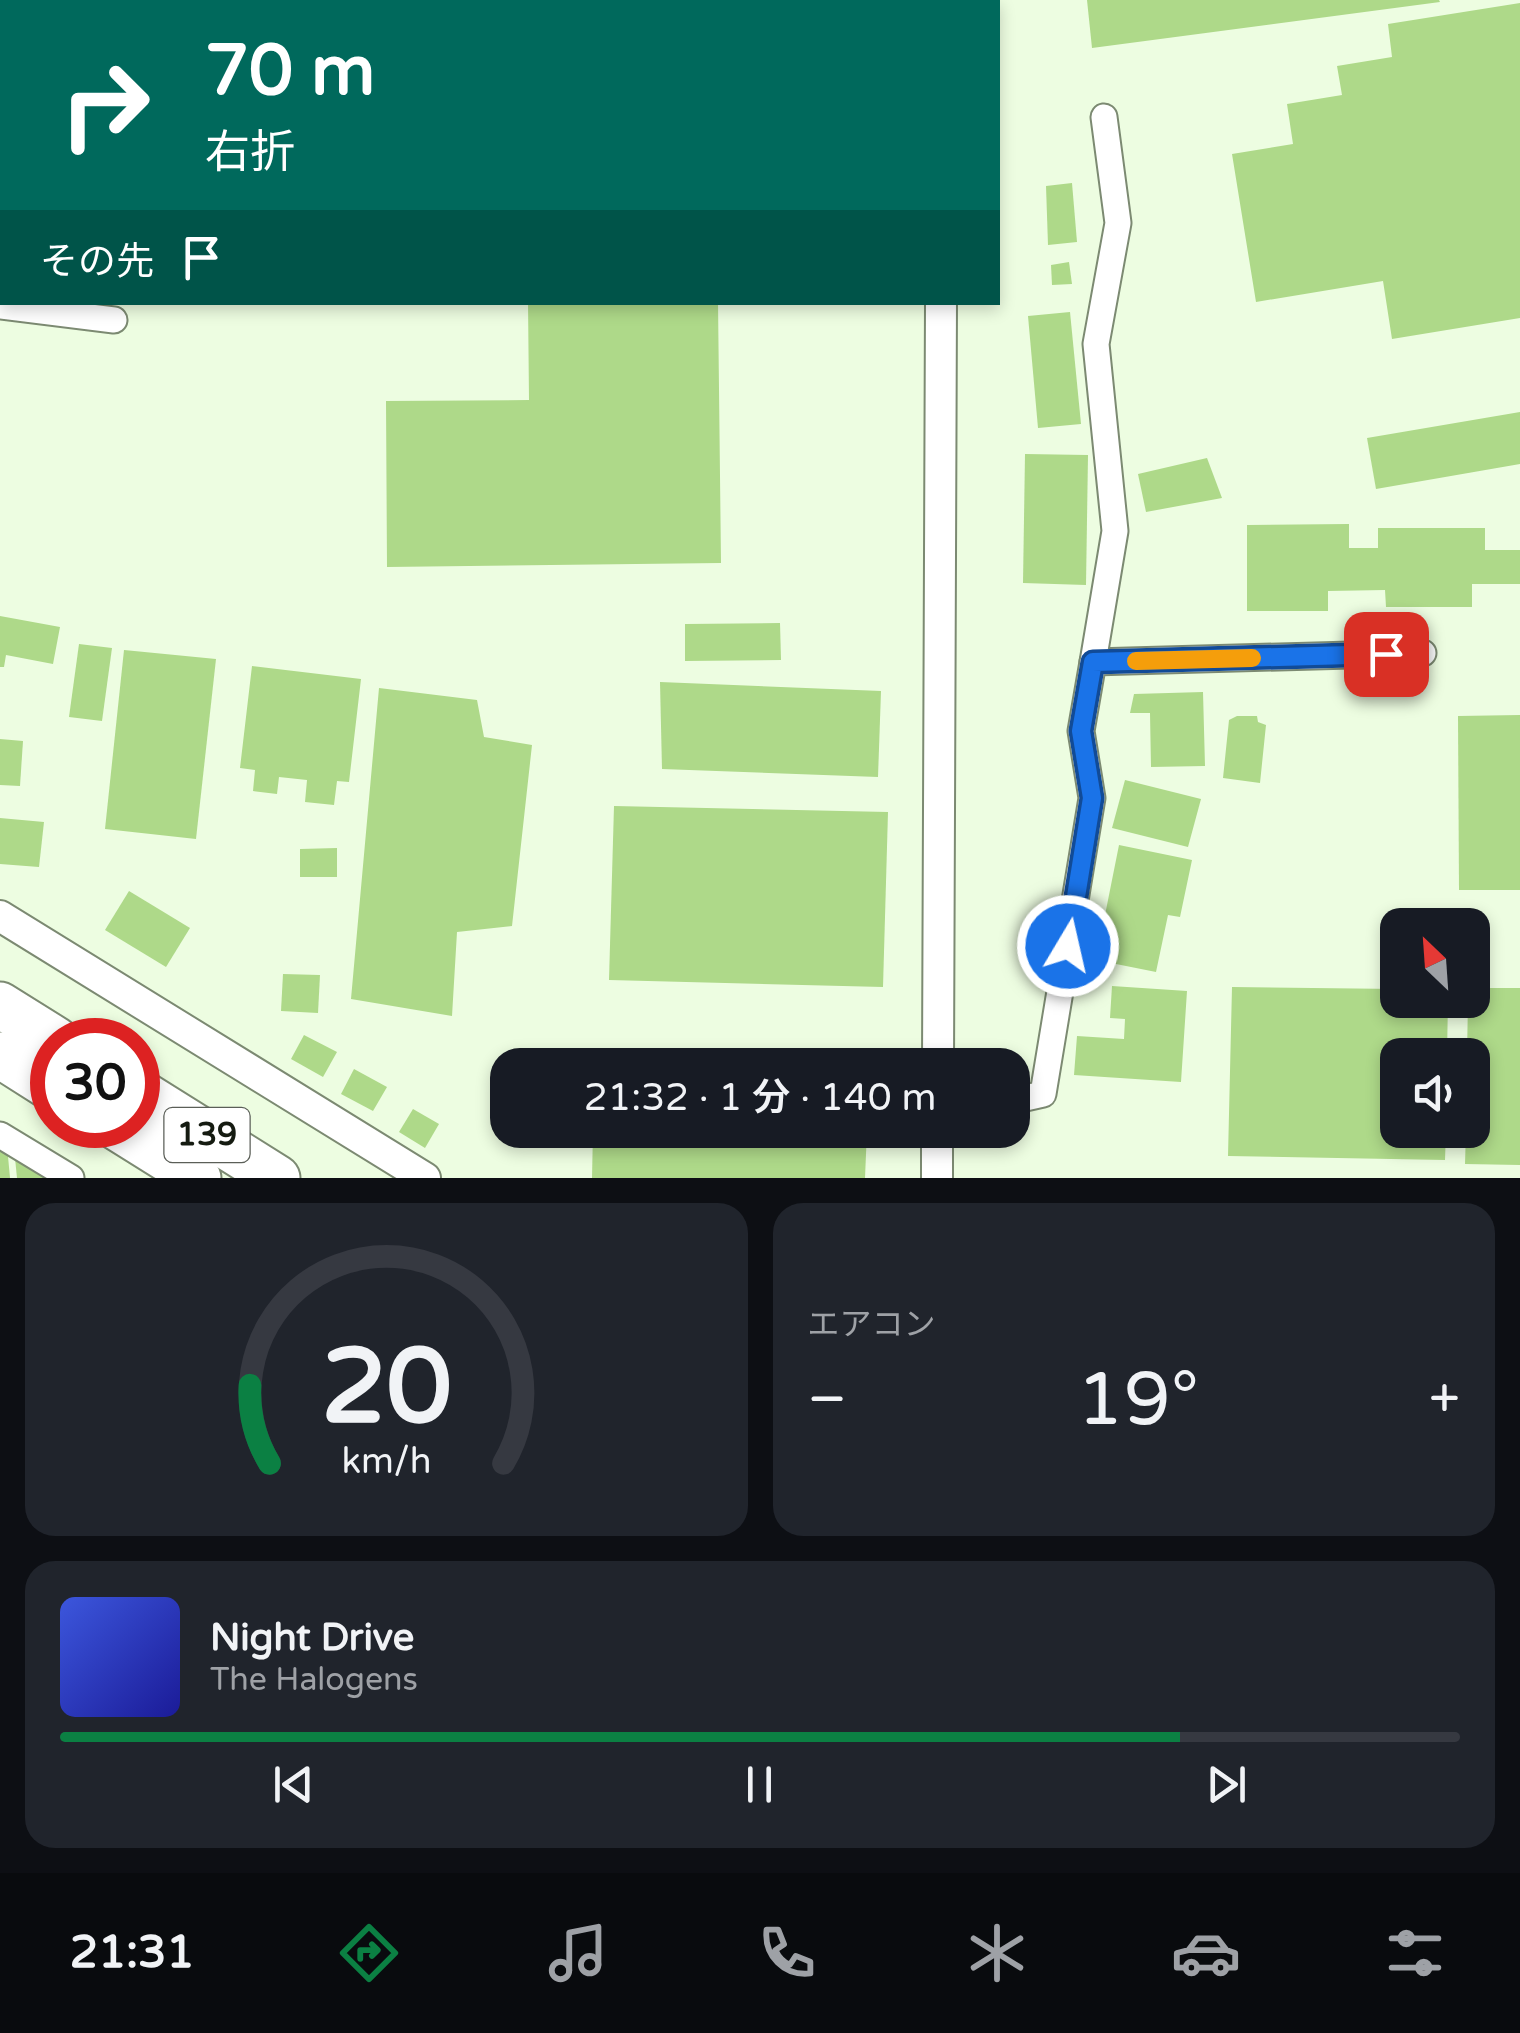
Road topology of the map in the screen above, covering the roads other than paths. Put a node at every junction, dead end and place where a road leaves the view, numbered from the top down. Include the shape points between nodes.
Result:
1 (1104, 117) dead end
2 (941, 305) edge
3 (0, 306) edge
4 (114, 320) dead end
5 (1423, 654) dead end
6 (1093, 662) junction
7 (0, 916) edge
8 (0, 1005) edge
9 (30, 1024) edge
10 (938, 1048) edge
11 (0, 1055) edge
12 (30, 1074) edge
13 (1030, 1097) edge
14 (160, 1105) edge
15 (0, 1135) edge
16 (149, 1148) edge
17 (938, 1148) edge
18 (71, 1178) edge
19 (198, 1178) edge
20 (278, 1178) edge
21 (424, 1178) edge
22 (937, 1178) edge

1 - 6 street via 1118,223 1096,344 1115,532
2 - 10 street
3 - 4 street
5 - 6 street
6 - 13 street via 1081,731 1092,798 1043,1094
7 - 21 street
8 - 9 highway
11 - 12 highway
14 - 20 highway, 139
15 - 18 street
16 - 19 highway, 139
17 - 22 street

